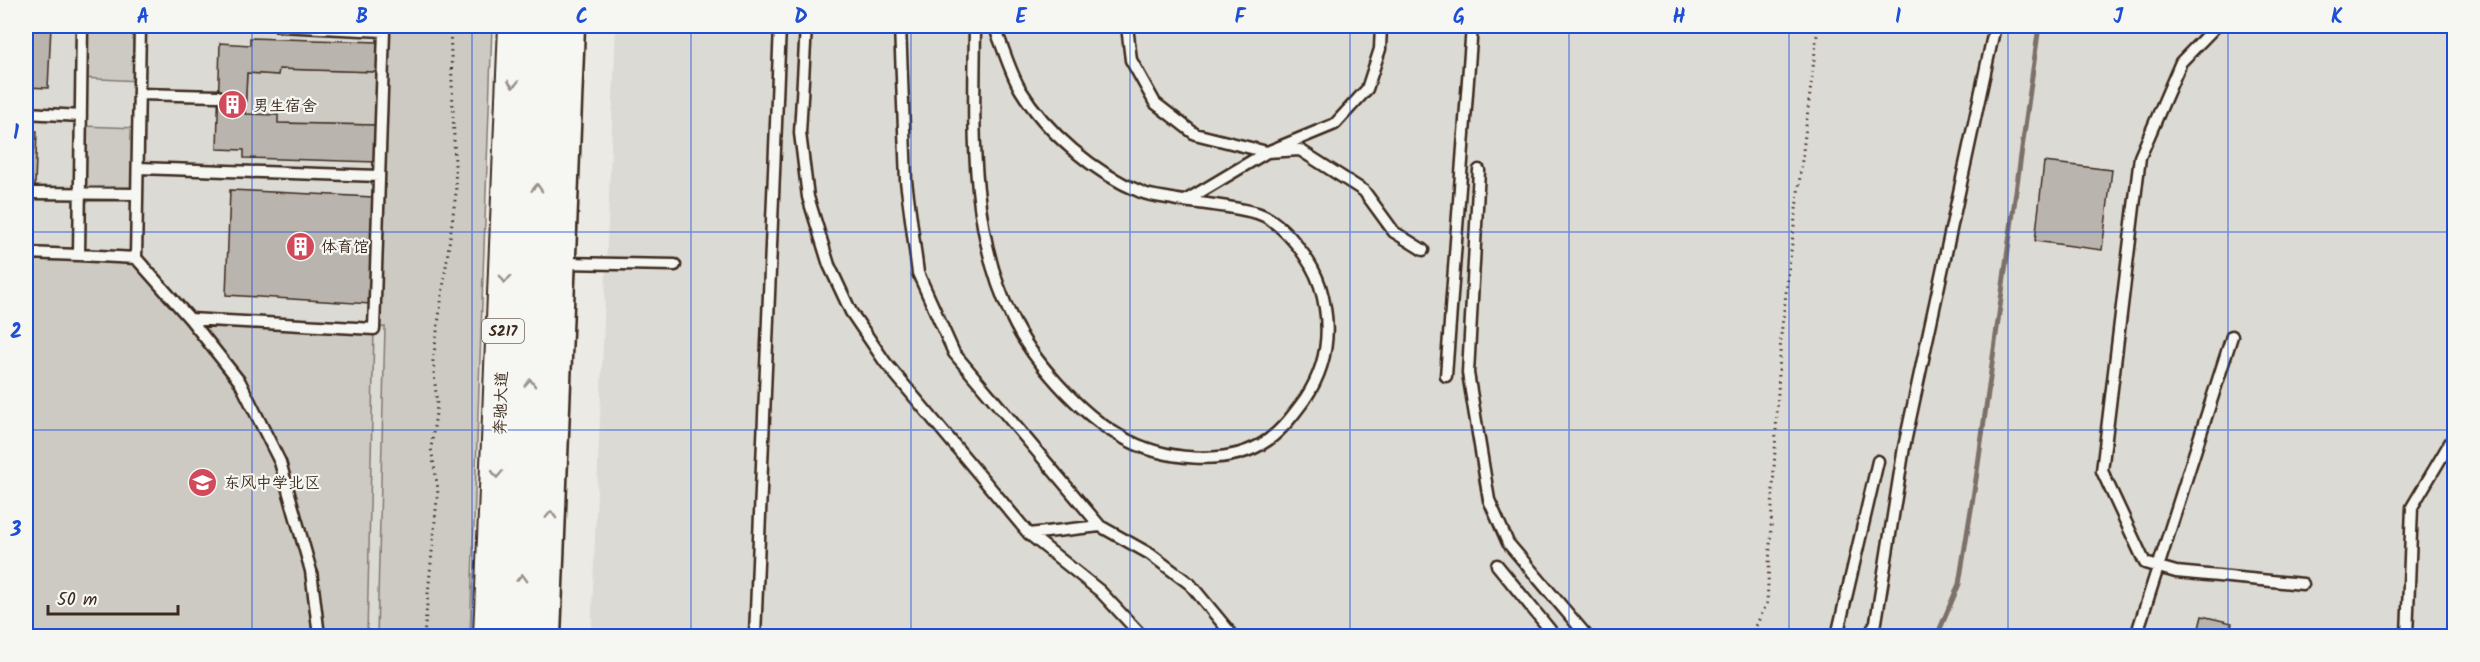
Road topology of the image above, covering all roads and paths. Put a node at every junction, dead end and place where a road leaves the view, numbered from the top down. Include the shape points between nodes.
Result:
1 (82, 26) edge
2 (140, 26) edge
3 (279, 26) edge
4 (450, 26) edge
5 (515, 26) edge
6 (544, 26) edge
7 (570, 26) edge
8 (780, 26) edge
9 (806, 26) edge
10 (900, 26) edge
11 (975, 26) edge
12 (994, 26) edge
13 (1127, 26) edge
14 (1381, 26) edge
15 (1472, 26) edge
16 (1818, 26) edge
17 (1995, 26) edge
18 (2216, 26) edge
19 (139, 94) junction
20 (218, 96) dead end
21 (554, 97) junction
22 (26, 113) edge
23 (81, 116) junction
24 (1267, 152) junction
25 (138, 168) junction
26 (1479, 170) dead end
27 (379, 176) junction
28 (33, 192) dead end
29 (80, 193) junction
30 (137, 194) junction
31 (1185, 201) junction
32 (1423, 250) dead end
33 (26, 253) edge
34 (79, 255) junction
35 (136, 258) junction
36 (547, 263) junction
37 (675, 265) dead end
38 (190, 318) junction
39 (2232, 336) dead end
40 (1446, 376) dead end
41 (2454, 436) edge
42 (1878, 461) dead end
43 (1100, 526) junction
44 (1029, 534) junction
45 (1497, 565) dead end
46 (2158, 566) junction
47 (2303, 584) dead end
48 (319, 636) edge
49 (424, 636) edge
50 (490, 636) edge
51 (519, 636) edge
52 (546, 636) edge
53 (755, 636) edge
54 (1142, 636) edge
55 (1233, 636) edge
56 (1555, 636) edge
57 (1587, 636) edge
58 (1687, 636) edge
59 (1837, 636) edge
60 (1869, 636) edge
61 (2136, 636) edge
62 (2407, 636) edge

1 - 23 lane
2 - 19 lane
3 - 27 lane via 384,31
4 - 49 path via 456,193 433,361 437,405 431,448 438,489
5 -> 50 main road, 奔驰大道 / S217
6 - 21 main road, 奔驰大道 / S217
7 - 21 street
8 - 53 lane
9 - 44 lane via 801,133 808,197 829,265 851,312 885,362
10 - 43 lane via 906,182 918,273 954,353
11 - 31 lane via 976,120 984,234 1012,320 1036,356 1086,411 1120,437 1194,459 1228,456 1266,441 1292,419 1325,358 1328,326 1306,256 1285,233 1260,214
12 - 31 lane via 1020,88 1063,142 1096,167 1142,193
13 - 24 lane via 1131,60 1155,103 1195,135
14 - 24 lane via 1380,49 1366,89 1335,124
15 - 40 lane
16 - 58 path via 1781,335 1767,603 1754,630
17 - 60 lane via 1904,447 1876,622
18 - 46 lane via 2181,62 2140,157 2102,471 2145,562
19 - 20 lane
19 - 25 lane
36 -> 21 main road, 奔驰大道 / S217
22 - 23 lane
23 - 29 lane
24 - 31 lane
24 - 32 lane via 1300,150 1334,169 1364,191 1394,232
25 - 27 lane
25 - 30 lane
26 - 57 lane via 1468,373 1489,500 1508,543
27 - 38 lane via 374,329
28 - 29 lane
29 - 30 lane
29 - 34 lane
30 - 35 lane
33 - 34 lane
34 - 35 lane
35 - 38 lane
36 - 37 lane
51 -> 36 main road, 奔驰大道 / S217
52 -> 36 street
38 - 48 lane via 240,382 280,462 311,571
39 - 46 lane
41 - 62 lane via 2412,507
42 - 59 lane
43 - 44 lane
43 - 55 lane via 1150,554 1190,584
44 - 54 lane via 1100,591
45 - 56 lane
46 - 47 lane via 2176,572
46 - 61 lane

